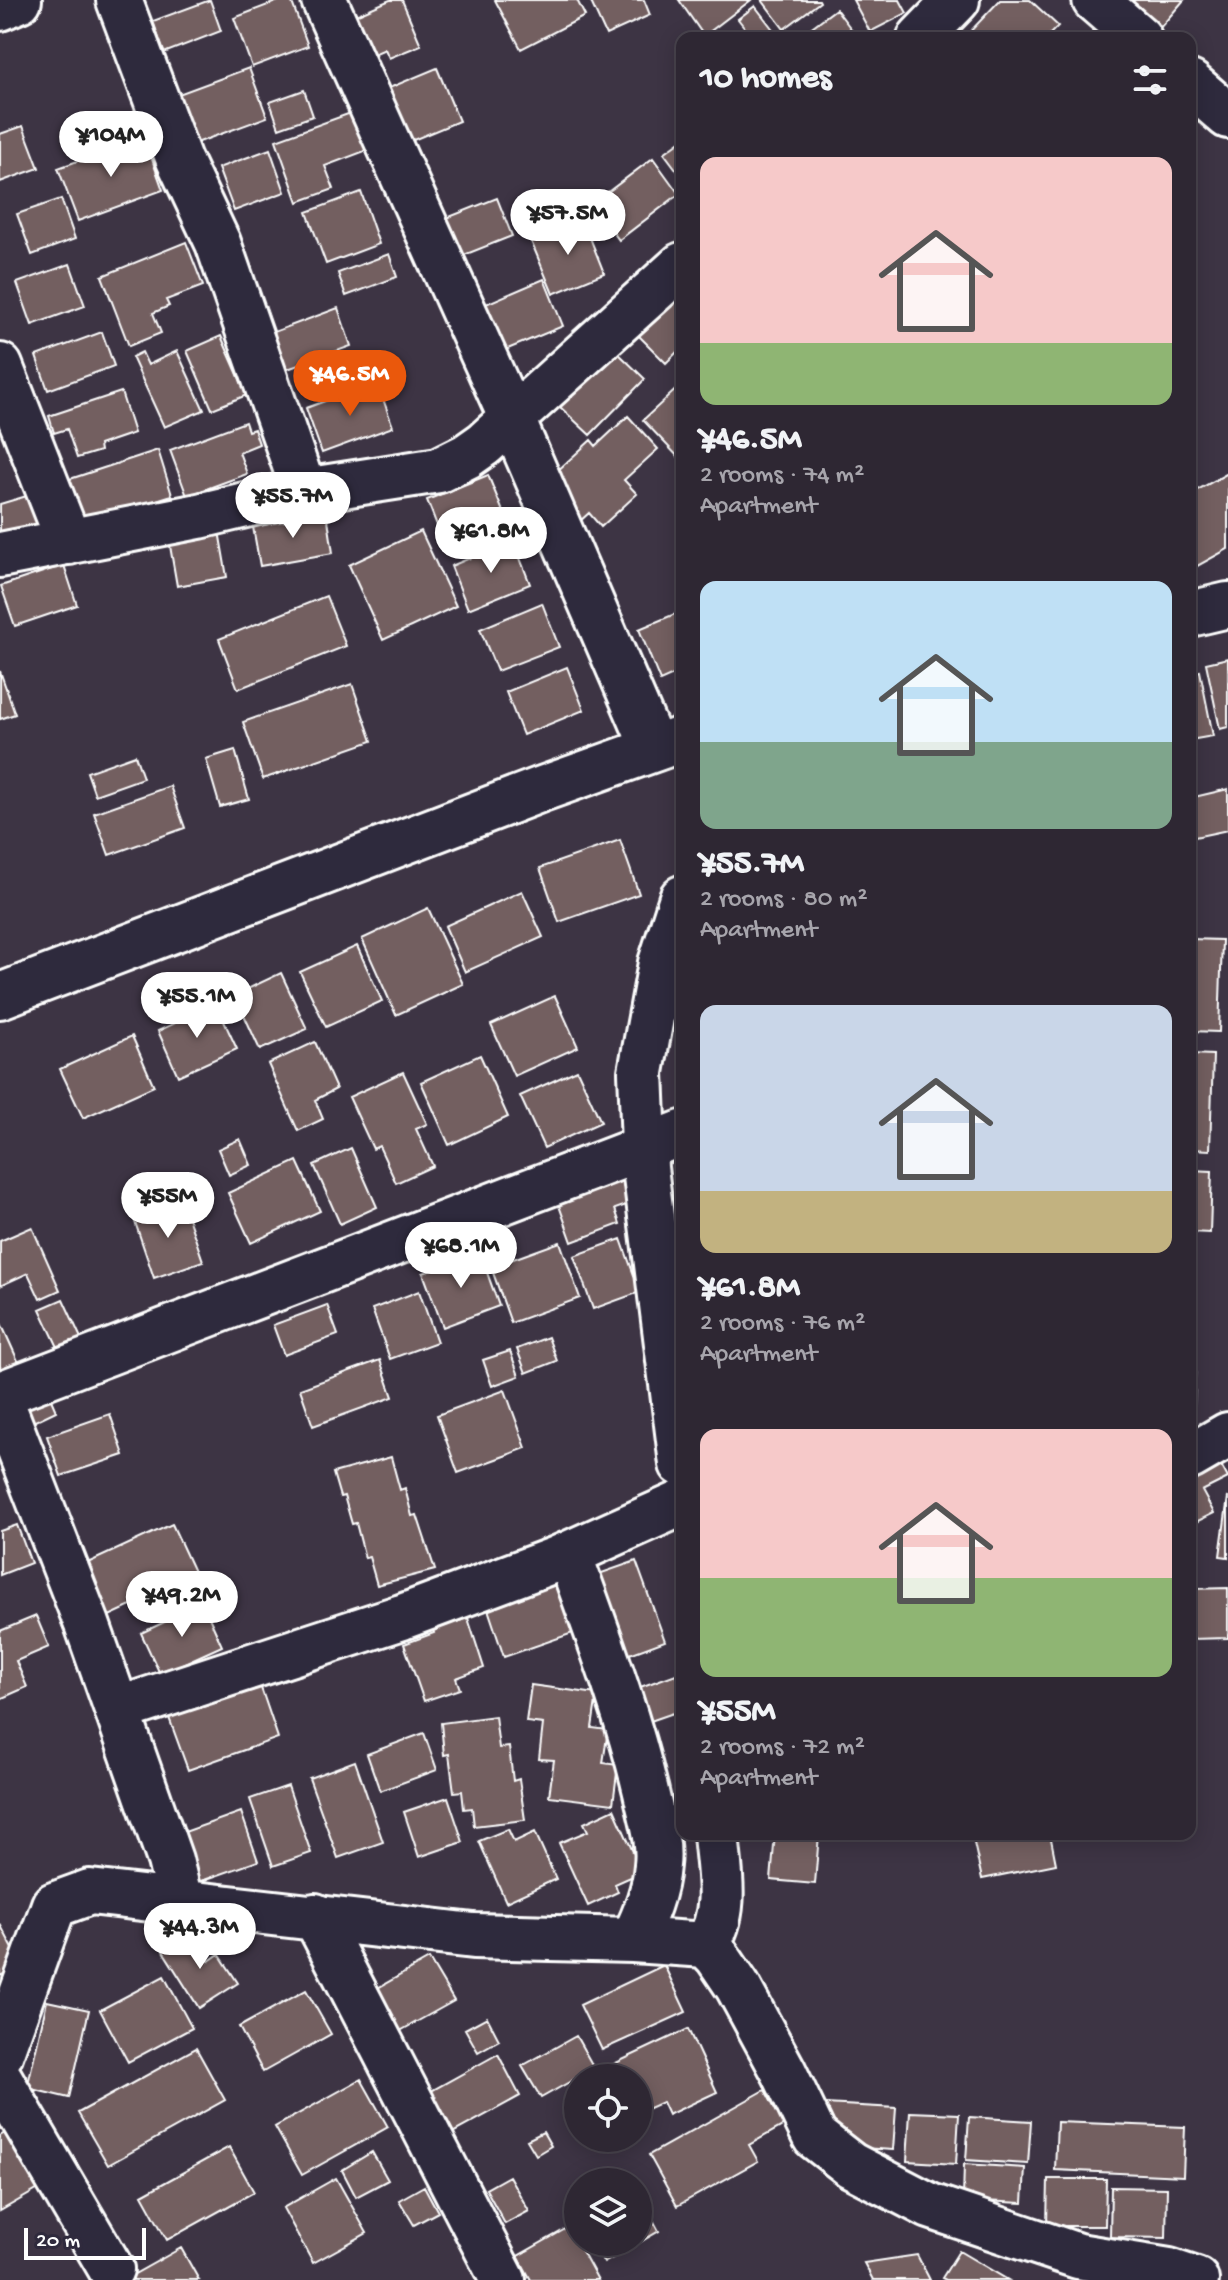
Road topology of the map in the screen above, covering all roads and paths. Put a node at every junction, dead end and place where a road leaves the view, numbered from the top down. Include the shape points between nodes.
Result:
1 (19, 0) edge
2 (119, 0) edge
3 (324, 0) edge
4 (957, 0) edge
5 (1095, 0) edge
6 (0, 8) edge
7 (926, 32) edge
8 (1132, 32) edge
9 (1196, 88) edge
10 (1228, 116) edge
11 (676, 270) edge
12 (0, 366) edge
13 (512, 419) junction
14 (304, 491) junction
15 (69, 542) junction
16 (0, 555) edge
17 (1228, 605) edge
18 (1196, 613) edge
19 (668, 744) edge
20 (676, 917) edge
21 (0, 996) edge
22 (663, 1141) edge
23 (676, 1362) edge
24 (0, 1397) edge
25 (1228, 1435) edge
26 (1196, 1454) edge
27 (676, 1506) edge
28 (569, 1554) junction
29 (117, 1710) junction
30 (716, 1840) edge
31 (180, 1901) junction
32 (315, 1916) junction
33 (633, 1940) junction
34 (706, 1945) junction
35 (0, 2055) edge
36 (0, 2079) edge
37 (111, 2269) dead end
38 (503, 2280) edge
39 (1196, 2280) edge

1 - 6 street
2 - 14 street via 179,160 218,243
3 - 13 street
4 - 7 street
5 - 8 street
9 - 10 street
11 - 13 street
12 - 15 street
13 - 14 street via 467,456 439,470
13 - 19 street
14 - 15 street
15 - 16 street
17 - 18 street
19 - 21 street
20 - 22 street via 661,963 641,1072
22 - 23 street
22 - 24 street
24 - 29 street
25 - 26 street
27 - 28 street
28 - 29 street via 402,1617
28 - 33 street via 632,1732 655,1834 654,1886
29 - 31 street
30 - 34 street via 721,1899 714,1934
31 - 32 street
31 - 35 street via 90,1892 54,1905
32 - 33 street via 474,1936
32 - 38 street
33 - 34 street
34 - 39 street via 738,1987 815,2137 851,2165 930,2206 1078,2256
36 - 37 street

